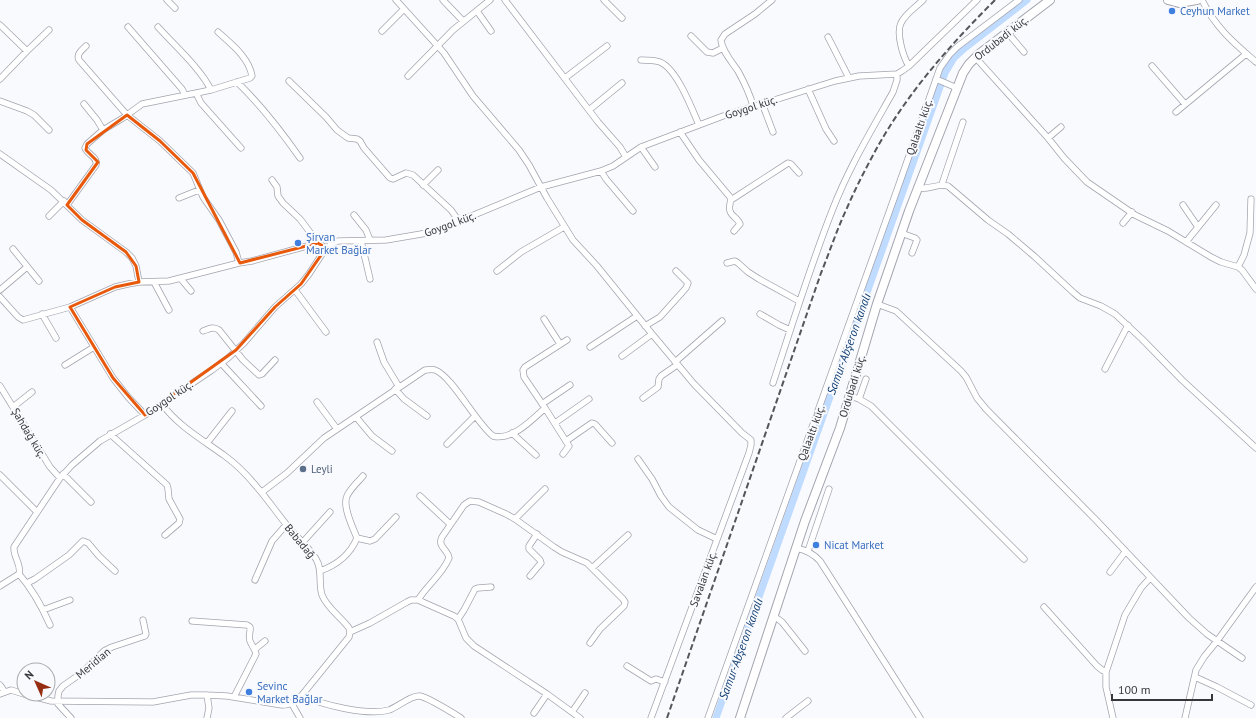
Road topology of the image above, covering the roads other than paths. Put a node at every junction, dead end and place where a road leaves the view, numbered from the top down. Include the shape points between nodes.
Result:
1 (167, 0) edge
2 (396, 0) edge
3 (443, 0) edge
4 (490, 0) edge
5 (506, 0) edge
6 (604, 0) edge
7 (772, 0) edge
8 (923, 0) edge
9 (977, 0) edge
10 (1019, 0) edge
11 (1050, 0) edge
12 (1168, 0) edge
13 (1197, 0) edge
14 (1202, 0) edge
15 (175, 8) dead end
16 (404, 9) junction
17 (476, 11) junction
18 (622, 18) dead end
19 (463, 21) junction
20 (0, 25) edge
21 (128, 27) dead end
22 (158, 27) dead end
23 (49, 30) dead end
24 (382, 31) dead end
25 (491, 31) dead end
26 (218, 32) dead end
27 (1007, 32) junction
28 (691, 36) dead end
29 (828, 38) dead end
30 (437, 45) junction
31 (86, 46) dead end
32 (607, 46) dead end
33 (724, 48) junction
34 (26, 51) junction
35 (1024, 52) dead end
36 (1246, 54) junction
37 (975, 57) junction
38 (641, 60) dead end
39 (1256, 62) edge
40 (909, 66) junction
41 (1152, 66) dead end
42 (896, 74) junction
43 (408, 76) dead end
44 (565, 78) junction
45 (849, 78) junction
46 (0, 79) edge
47 (936, 79) junction
48 (237, 82) junction
49 (290, 82) dead end
50 (622, 84) dead end
51 (957, 88) junction
52 (808, 89) junction
53 (211, 90) junction
54 (196, 93) junction
55 (185, 95) junction
56 (0, 101) edge
57 (762, 103) junction
58 (84, 104) dead end
59 (1185, 104) junction
60 (753, 106) junction
61 (589, 110) junction
62 (1176, 112) dead end
63 (127, 115) junction
64 (963, 122) dead end
65 (699, 125) junction
66 (1061, 127) dead end
67 (49, 130) dead end
68 (103, 130) junction
69 (680, 132) junction
70 (773, 132) dead end
71 (1048, 138) junction
72 (834, 141) dead end
73 (641, 147) junction
74 (241, 148) dead end
75 (0, 154) edge
76 (626, 157) junction
77 (300, 158) dead end
78 (655, 167) dead end
79 (438, 170) dead end
80 (601, 171) junction
81 (799, 173) dead end
82 (272, 180) dead end
83 (942, 184) junction
84 (423, 185) junction
85 (541, 187) junction
86 (919, 188) junction
87 (199, 190) junction
88 (179, 198) dead end
89 (1251, 199) dead end
90 (732, 200) junction
91 (65, 203) junction
92 (1183, 205) dead end
93 (1216, 205) dead end
94 (633, 211) dead end
95 (1132, 212) junction
96 (354, 215) dead end
97 (49, 216) dead end
98 (458, 222) junction
99 (1122, 223) dead end
100 (564, 227) junction
101 (1198, 228) junction
102 (734, 231) dead end
103 (901, 233) junction
104 (370, 240) junction
105 (362, 241) junction
106 (1186, 242) junction
107 (318, 243) junction
108 (326, 248) junction
109 (13, 249) dead end
110 (912, 253) dead end
111 (727, 262) dead end
112 (239, 263) junction
113 (27, 267) junction
114 (1238, 267) junction
115 (497, 271) dead end
116 (676, 271) dead end
117 (181, 279) junction
118 (370, 280) dead end
119 (39, 281) dead end
120 (139, 282) junction
121 (154, 282) junction
122 (1256, 289) edge
123 (0, 290) edge
124 (295, 290) junction
125 (191, 291) dead end
126 (0, 297) edge
127 (799, 301) junction
128 (877, 304) junction
129 (70, 307) junction
130 (169, 310) dead end
131 (42, 314) junction
132 (760, 314) dead end
133 (637, 316) junction
134 (544, 319) dead end
135 (722, 321) dead end
136 (1128, 325) junction
137 (645, 326) junction
138 (790, 330) junction
139 (203, 332) dead end
140 (326, 332) dead end
141 (652, 334) junction
142 (56, 338) dead end
143 (567, 340) dead end
144 (377, 342) dead end
145 (560, 344) junction
146 (94, 347) junction
147 (590, 347) dead end
148 (236, 350) junction
149 (622, 356) dead end
150 (275, 360) dead end
151 (221, 363) junction
152 (676, 363) junction
153 (65, 365) dead end
154 (1105, 369) dead end
155 (866, 379) dead end
156 (773, 383) dead end
157 (570, 385) dead end
158 (0, 386) edge
159 (397, 388) junction
160 (32, 392) dead end
161 (850, 396) junction
162 (644, 398) dead end
163 (589, 399) dead end
164 (859, 399) junction
165 (317, 402) dead end
166 (162, 404) junction
167 (261, 406) dead end
168 (544, 406) junction
169 (13, 407) junction
170 (232, 411) dead end
171 (144, 415) junction
172 (427, 416) dead end
173 (475, 416) junction
174 (356, 417) junction
175 (555, 423) junction
176 (337, 429) junction
177 (512, 433) junction
178 (110, 434) junction
179 (566, 441) junction
180 (207, 443) junction
181 (612, 443) dead end
182 (447, 444) dead end
183 (1256, 448) edge
184 (392, 451) dead end
185 (563, 454) dead end
186 (536, 456) dead end
187 (638, 459) dead end
188 (0, 475) edge
189 (61, 476) junction
190 (363, 476) dead end
191 (545, 489) dead end
192 (829, 489) dead end
193 (262, 492) junction
194 (420, 496) dead end
195 (91, 502) dead end
196 (37, 512) junction
197 (330, 512) dead end
198 (396, 517) dead end
199 (515, 519) junction
200 (450, 524) junction
201 (286, 525) junction
202 (536, 534) junction
203 (165, 535) dead end
204 (628, 535) dead end
205 (357, 538) junction
206 (717, 539) junction
207 (302, 543) junction
208 (796, 548) junction
209 (808, 551) junction
210 (1124, 552) junction
211 (1024, 560) dead end
212 (592, 568) junction
213 (115, 571) dead end
214 (320, 571) junction
215 (1110, 572) dead end
216 (19, 574) junction
217 (530, 576) dead end
218 (1150, 578) junction
219 (255, 580) dead end
220 (27, 584) junction
221 (0, 586) edge
222 (491, 587) dead end
223 (1256, 587) edge
224 (70, 600) dead end
225 (418, 600) junction
226 (1044, 607) dead end
227 (43, 610) junction
228 (773, 617) junction
229 (458, 619) junction
230 (143, 620) dead end
231 (192, 621) dead end
232 (50, 624) dead end
233 (350, 632) junction
234 (266, 641) dead end
235 (1217, 641) junction
236 (590, 643) dead end
237 (255, 649) junction
238 (805, 651) dead end
239 (1242, 658) dead end
240 (627, 666) dead end
241 (1106, 672) junction
242 (1195, 677) junction
243 (665, 682) junction
244 (0, 685) edge
245 (16, 691) edge
246 (2, 693) edge
247 (584, 693) dead end
248 (546, 694) junction
249 (207, 695) junction
250 (302, 695) junction
251 (234, 697) junction
252 (58, 701) junction
253 (808, 701) dead end
254 (292, 704) junction
255 (1251, 705) dead end
256 (380, 712) junction
257 (572, 712) junction
258 (534, 713) dead end
259 (70, 718) edge
260 (206, 718) edge
261 (300, 718) edge
262 (382, 718) edge
263 (461, 718) edge
264 (580, 718) edge
265 (652, 718) edge
266 (708, 718) edge
267 (740, 718) edge
268 (786, 718) edge
269 (920, 718) edge
270 (1113, 718) edge
271 (1185, 718) edge

1 - 15 street
2 - 16 street
3 - 19 street
4 - 17 street
5 - 44 street
6 - 18 street
7 - 33 street via 725,34 721,40
8 - 40 street via 904,19 900,28 904,56
9 - 40 street
10 - 47 street, Qalaaltı küç. via 957,46 944,62
11 - 27 street, Ordubadi küç.
12 - 13 street via 1180,3
14 - 36 street via 1211,17
16 - 24 street
16 - 30 street
17 - 19 street
17 - 25 street
19 - 30 street
20 - 34 street
21 - 55 street via 182,88
22 - 53 street via 197,70
23 - 34 street
26 - 48 street via 242,56 252,72 250,78
27 - 35 street
27 - 37 street, Ordubadi küç.
28 - 33 street via 707,52 713,53
29 - 45 street
30 - 43 street
30 - 85 street via 473,96 519,150
31 - 63 street via 78,54 79,60
32 - 44 street
33 - 60 street via 751,97
34 - 46 street
36 - 39 street
36 - 59 street
37 - 51 street, Ordubadi küç. via 966,68
37 - 71 street
38 - 65 street via 665,65 680,85
40 - 42 street
41 - 59 street
42 - 45 street, Goygol küç.
42 - 127 street via 893,92 856,158 832,210
44 - 61 street
45 - 52 street, Goygol küç.
47 - 51 street
47 - 266 street, Qalaaltı küç.
48 - 53 street
48 - 77 street via 269,117
49 - 84 street via 337,130 348,138 360,141 390,178 410,173
50 - 61 street
51 - 86 street, Ordubadi küç.
52 - 57 street, Goygol küç.
52 - 72 street
53 - 54 street
54 - 55 street
54 - 74 street via 201,103
55 - 63 street via 142,104
56 - 67 street via 34,115
57 - 60 street, Goygol küç.
57 - 70 street
58 - 68 street
59 - 62 street
60 - 65 street, Goygol küç.
61 - 76 street
63 - 68 street
63 - 87 street via 160,141 190,170
64 - 83 street
65 - 69 street, Goygol küç.
66 - 71 street
68 - 91 street via 85,148 96,159 96,165
69 - 73 street, Goygol küç.
69 - 90 street
71 - 95 street via 1087,182
73 - 76 street, Goygol küç.
73 - 78 street
75 - 91 street
76 - 80 street, Goygol küç.
79 - 84 street
80 - 85 street, Goygol küç.
80 - 94 street
81 - 90 street via 788,163
82 - 107 street via 283,203 300,219
83 - 86 street
83 - 136 street via 955,191 1008,234 1080,298 1101,306
84 - 98 street via 451,210
85 - 98 street, Goygol küç.
85 - 100 street
86 - 103 street, Ordubadi küç.
87 - 88 street
87 - 112 street via 228,236
89 - 114 street via 1250,233
90 - 102 street via 729,209 740,224
91 - 97 street
91 - 120 street via 82,220 132,258
92 - 101 street
93 - 101 street
95 - 99 street
95 - 106 street
96 - 104 street via 366,230
98 - 104 street, Goygol küç. via 424,234
100 - 115 street via 520,252
100 - 133 street
101 - 106 street
103 - 110 street via 917,240
103 - 128 street, Ordubadi küç.
104 - 105 street, Goygol küç.
105 - 108 street, Goygol küç. via 338,241
105 - 118 street
106 - 114 street via 1220,262
107 - 108 street
107 - 112 street
108 - 124 street, Goygol küç.
109 - 113 street
111 - 127 street via 738,262 748,272
112 - 117 street
113 - 119 street
113 - 123 street
114 - 122 street
116 - 137 street via 688,283 686,288 660,317
117 - 121 street
117 - 125 street
120 - 121 street
120 - 129 street via 115,287
121 - 130 street
124 - 140 street
124 - 148 street, Goygol küç. via 275,307
126 - 131 street via 20,319
127 - 138 street
128 - 161 street, Ordubadi küç.
128 - 210 street via 896,310 961,371 986,408
129 - 131 street
129 - 146 street
131 - 142 street
132 - 138 street
133 - 137 street
133 - 147 street
134 - 145 street
135 - 152 street
136 - 154 street
136 - 183 street via 1182,380
137 - 141 street
138 - 156 street
139 - 148 street via 216,328
141 - 149 street
141 - 152 street
143 - 145 street
144 - 159 street
145 - 168 street via 523,370 524,377
146 - 153 street
146 - 171 street via 120,388
148 - 150 street via 259,375
148 - 151 street, Goygol küç.
151 - 166 street, Goygol küç.
151 - 167 street
152 - 162 street via 661,376 658,387
152 - 206 street, Savalan küç. via 751,440 749,453
155 - 164 street
157 - 168 street
158 - 169 street, Şahdağ küç.
159 - 172 street via 404,399
159 - 173 street via 425,370 435,370 446,378
159 - 174 street
160 - 169 street
161 - 164 street
161 - 208 street, Ordubadi küç.
163 - 175 street
164 - 211 street via 871,406
165 - 176 street
166 - 171 street, Goygol küç.
166 - 180 street, Babadağ via 173,417
168 - 175 street
168 - 177 street via 526,425
169 - 189 street, Şahdağ küç. via 50,467
170 - 180 street
171 - 178 street, Goygol küç.
173 - 177 street via 493,436
173 - 182 street
174 - 176 street
174 - 184 street via 372,436
175 - 179 street
176 - 193 street
177 - 186 street
178 - 189 street, Goygol küç.
178 - 203 street via 167,485 169,499 180,519 179,523
179 - 181 street via 592,423
179 - 185 street via 569,446
180 - 193 street, Babadağ via 236,465
187 - 206 street via 665,502 698,530
188 - 196 street
189 - 195 street, Şahdağ küç.
189 - 196 street, Goygol küç.
190 - 205 street via 346,497 349,518
191 - 199 street
192 - 209 street
193 - 201 street, Babadağ
194 - 200 street
196 - 216 street, Goygol küç. via 14,547
197 - 207 street
198 - 205 street via 375,539 370,541
199 - 200 street via 472,501 464,505
199 - 202 street
200 - 225 street via 440,540 450,558
201 - 207 street, Babadağ
201 - 219 street via 272,541
202 - 212 street
202 - 217 street via 529,549 540,563
204 - 212 street
205 - 214 street via 345,557
206 - 243 street, Savalan küç.
207 - 214 street, Babadağ via 316,559
208 - 209 street
208 - 228 street, Ordubadi küç.
209 - 269 street via 820,561
210 - 215 street
210 - 218 street
212 - 236 street via 625,602
213 - 220 street via 88,542 83,541 69,555
214 - 233 street, Babadağ via 322,595
216 - 220 street
216 - 221 street
218 - 235 street via 1189,618
218 - 241 street via 1125,615
220 - 227 street
222 - 229 street via 475,590
223 - 235 street
224 - 227 street
225 - 229 street
225 - 233 street via 411,600
226 - 241 street via 1097,666
227 - 232 street
228 - 238 street via 782,622
228 - 267 street, Ordubadi küç.
229 - 248 street via 469,641
230 - 252 street, Meridian via 145,636 104,651 83,672 63,686 58,693
231 - 237 street via 249,626 250,641
233 - 250 street
234 - 237 street
235 - 239 street
235 - 242 street via 1196,670
237 - 251 street via 256,654
240 - 243 street via 651,681 656,679
241 - 270 street via 1106,687
242 - 255 street
242 - 271 street
243 - 265 street, Savalan küç.
244 - 246 street
245 - 246 street
247 - 257 street
248 - 257 street
248 - 258 street
249 - 251 street
249 - 252 street via 153,702
249 - 260 street via 209,708
250 - 254 street
250 - 256 street via 343,709
251 - 254 street via 282,705
252 - 259 street
253 - 268 street
254 - 261 street
256 - 262 street
256 - 263 street via 421,696
257 - 264 street

